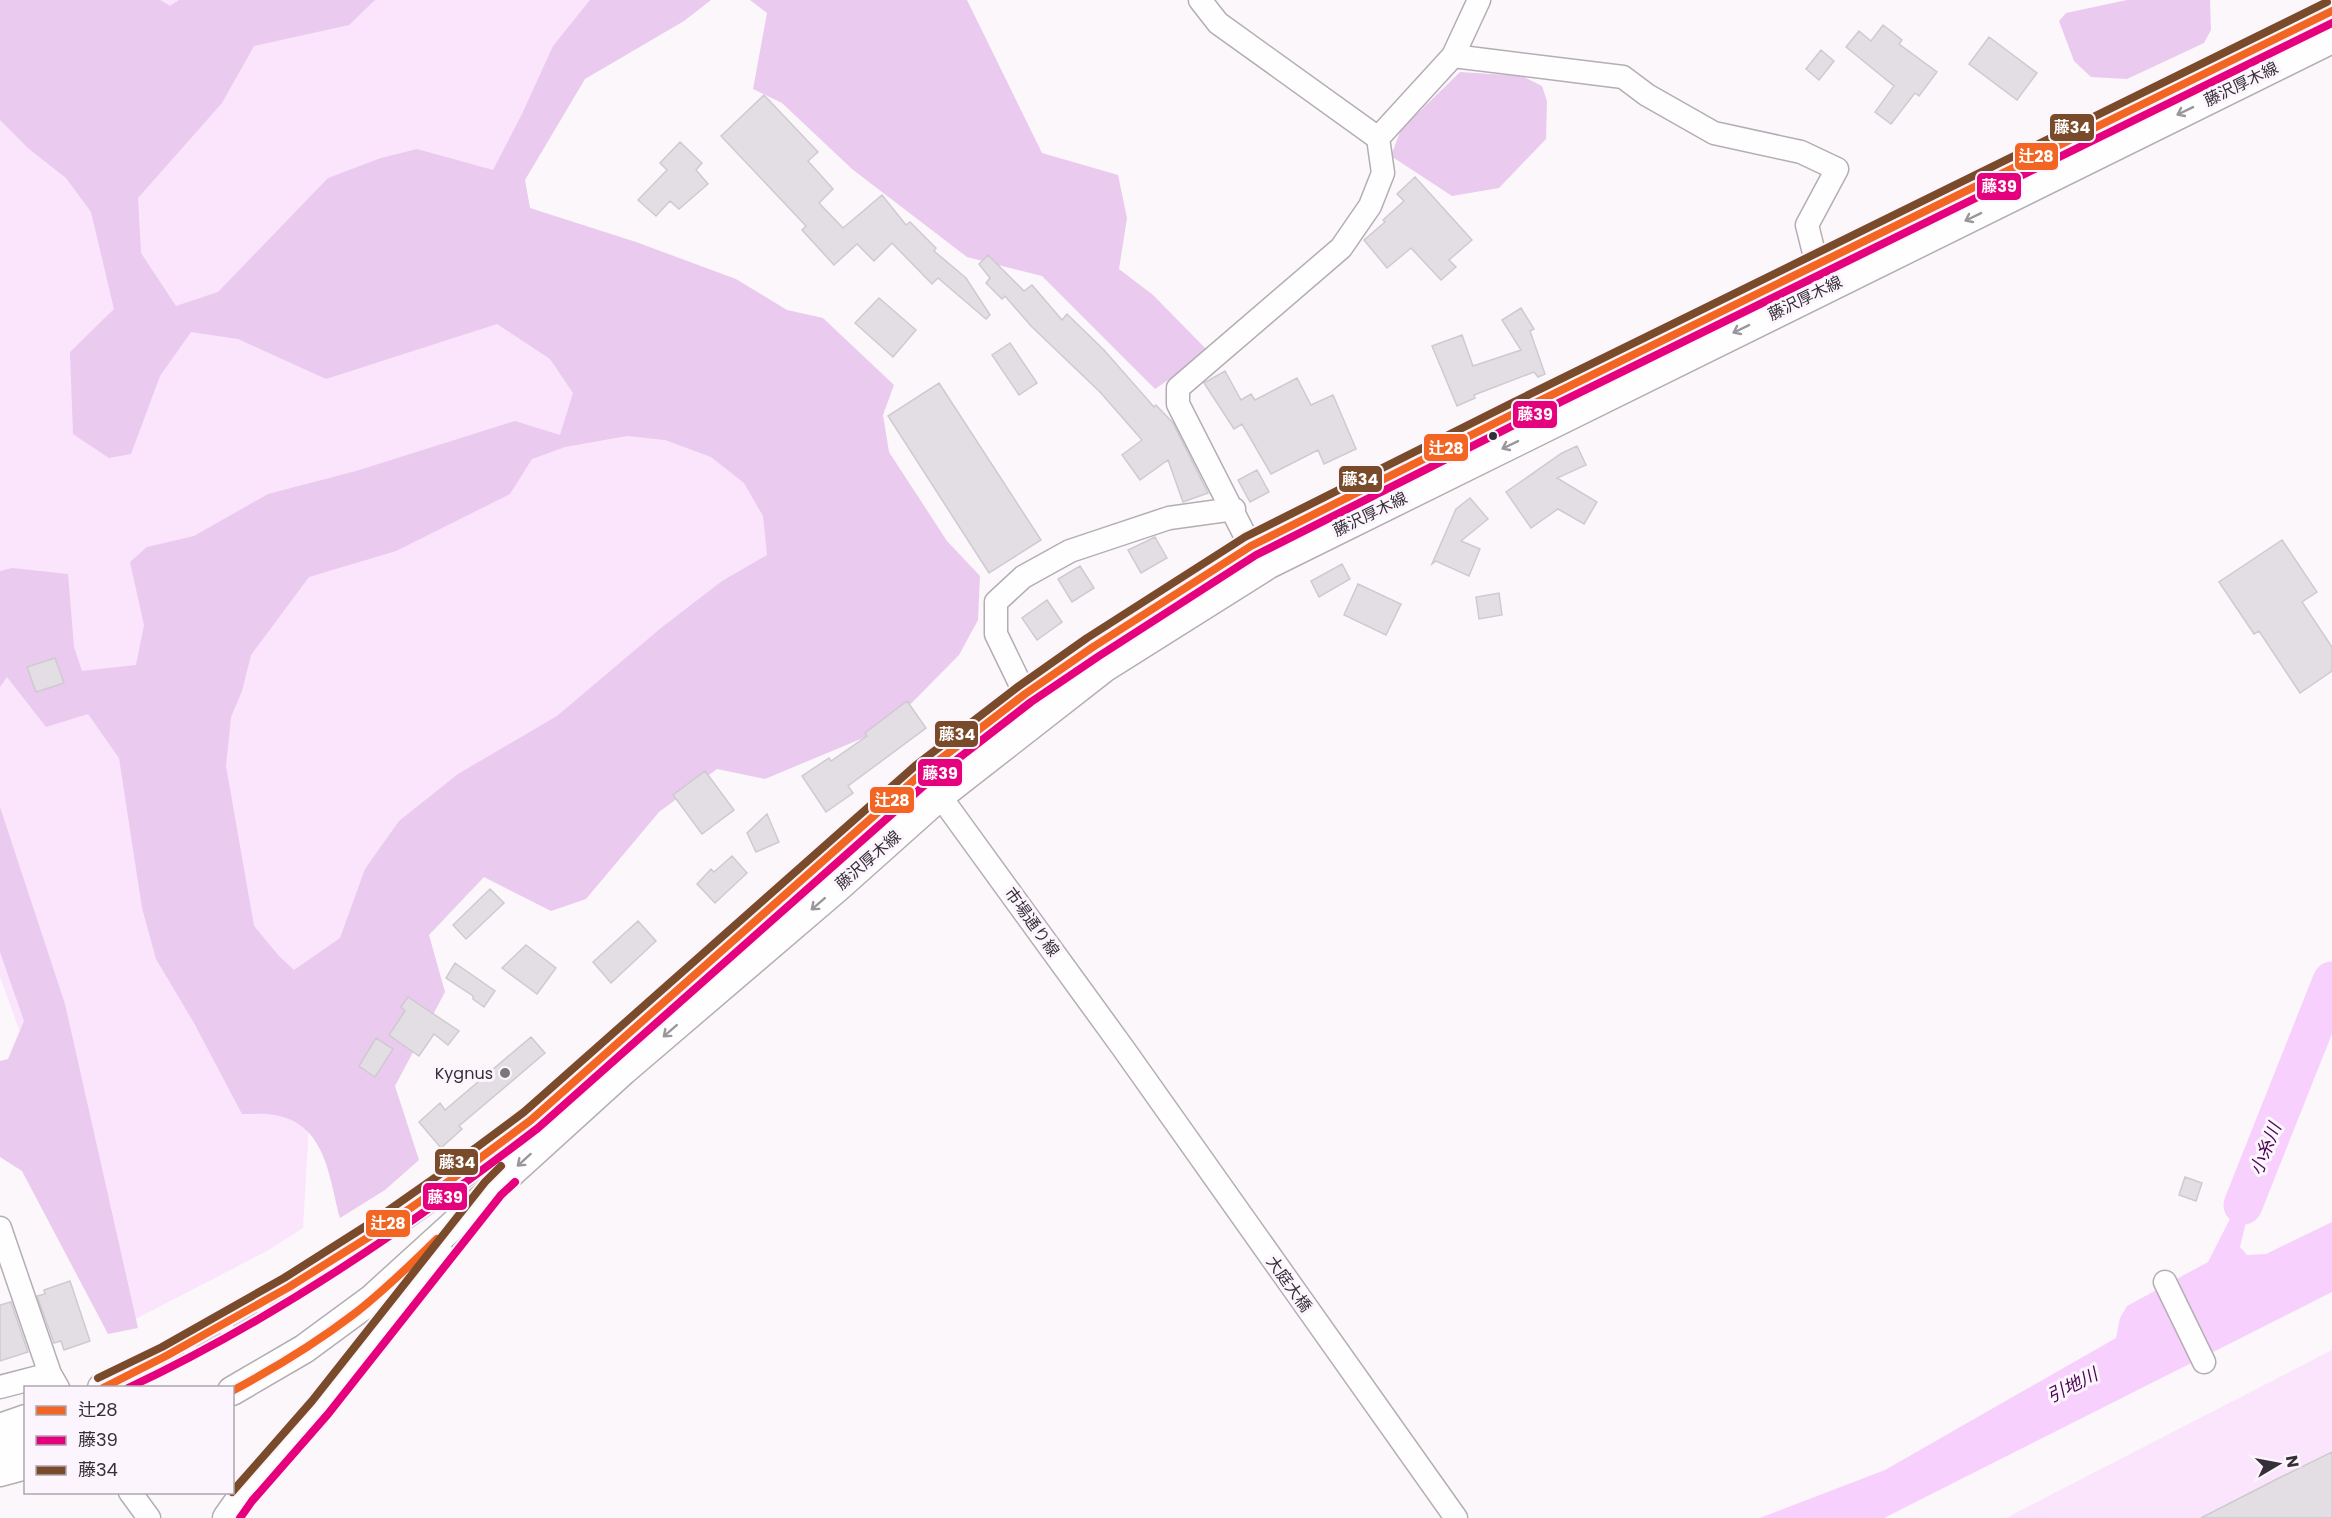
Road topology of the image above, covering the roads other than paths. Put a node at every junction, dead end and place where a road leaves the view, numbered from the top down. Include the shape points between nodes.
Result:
1 (1200, 0) edge
2 (1479, 0) edge
3 (2332, 11) edge
4 (2332, 39) edge
5 (1453, 56) junction
6 (1378, 138) junction
7 (1817, 265) junction
8 (1234, 509) junction
9 (1256, 557) junction
10 (1025, 694) junction
11 (921, 774) junction
12 (940, 796) junction
13 (1123, 1048) joint
14 (493, 1188) junction
15 (394, 1222) tunnel mouth
16 (0, 1228) edge
17 (2165, 1282) dead end
18 (2204, 1362) dead end
19 (54, 1381) edge
20 (0, 1387) edge
21 (234, 1390) edge
22 (24, 1420) edge
23 (0, 1428) edge
24 (24, 1445) edge
25 (0, 1451) edge
26 (24, 1466) edge
27 (0, 1472) edge
28 (131, 1494) edge
29 (149, 1518) edge
30 (227, 1518) edge
31 (1456, 1518) edge

1 - 6 street via 1218,23
2 - 5 street
3 - 7 main road, 藤沢厚木線
4 -> 9 main road, 藤沢厚木線 via 1720,340
5 - 6 street
5 - 7 street via 1623,77 1714,132 1801,152 1837,169 1807,225
6 - 8 street via 1383,173 1370,206 1341,248 1178,388 1178,404
7 - 9 main road, 藤沢厚木線 via 1519,411
8 - 9 street
8 - 10 street via 1169,518 1070,551 1023,577 996,602 996,634
9 - 10 main road, 藤沢厚木線 via 1093,647
9 - 12 main road, 藤沢厚木線 via 1104,668
10 - 11 main road, 藤沢厚木線
11 - 12 street, 市場通り線
11 - 15 main road, 藤沢厚木線 via 531,1120
12 - 13 street, 市場通り線
12 -> 14 main road, 藤沢厚木線
13 - 31 street, 大庭大橋
14 - 21 main road, 藤沢厚木線 via 372,1299 304,1349
14 - 30 main road, 藤沢厚木線 via 320,1408
16 - 19 street
17 - 18 street
19 - 20 street
22 - 23 main road
24 - 25 main road
26 - 27 main road
28 - 29 street

